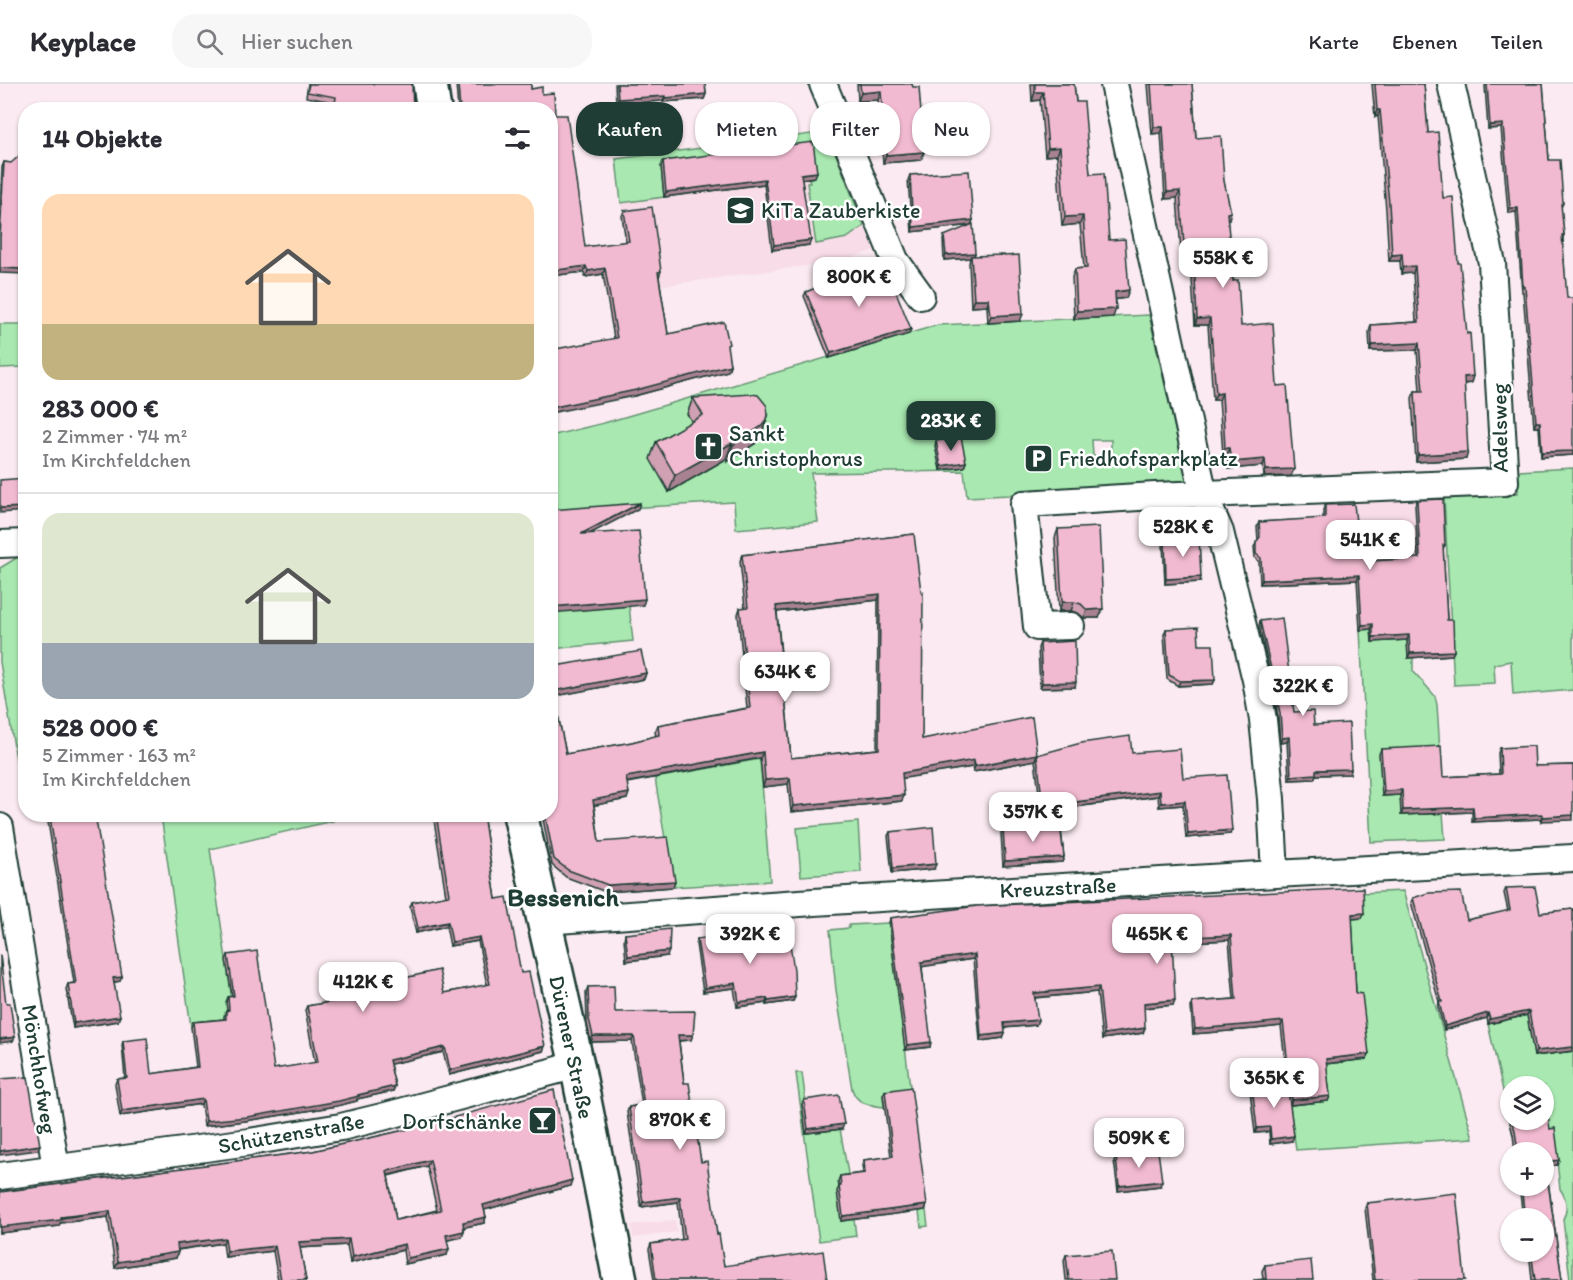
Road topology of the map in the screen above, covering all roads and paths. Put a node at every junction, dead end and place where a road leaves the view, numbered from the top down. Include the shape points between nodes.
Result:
1 (430, 84) edge
2 (823, 84) edge
3 (1114, 84) edge
4 (1451, 84) edge
5 (433, 102) edge
6 (921, 296) dead end
7 (1204, 495) junction
8 (18, 543) edge
9 (0, 544) edge
10 (1071, 626) dead end
11 (522, 822) edge
12 (0, 827) edge
13 (1573, 858) edge
14 (1275, 874) junction
15 (544, 921) junction
16 (577, 1065) junction
17 (56, 1168) junction
18 (0, 1176) edge
19 (620, 1280) edge

1 - 5 street
2 - 6 street via 895,260
3 - 7 street
4 - 7 street, Adelsweg via 1492,263 1504,482
7 - 10 street via 1024,504 1036,627
7 - 14 street via 1220,532 1256,680 1271,799
8 - 9 street
11 - 15 street, Dürener Straße
12 - 17 street, Mönchhofweg
13 - 14 street, Kreuzstraße
14 - 15 street, Kreuzstraße
15 - 16 street, Dürener Straße
16 - 17 street, Schützenstraße via 341,1126
16 - 19 street, Dürener Straße
17 - 18 street, Schützenstraße

